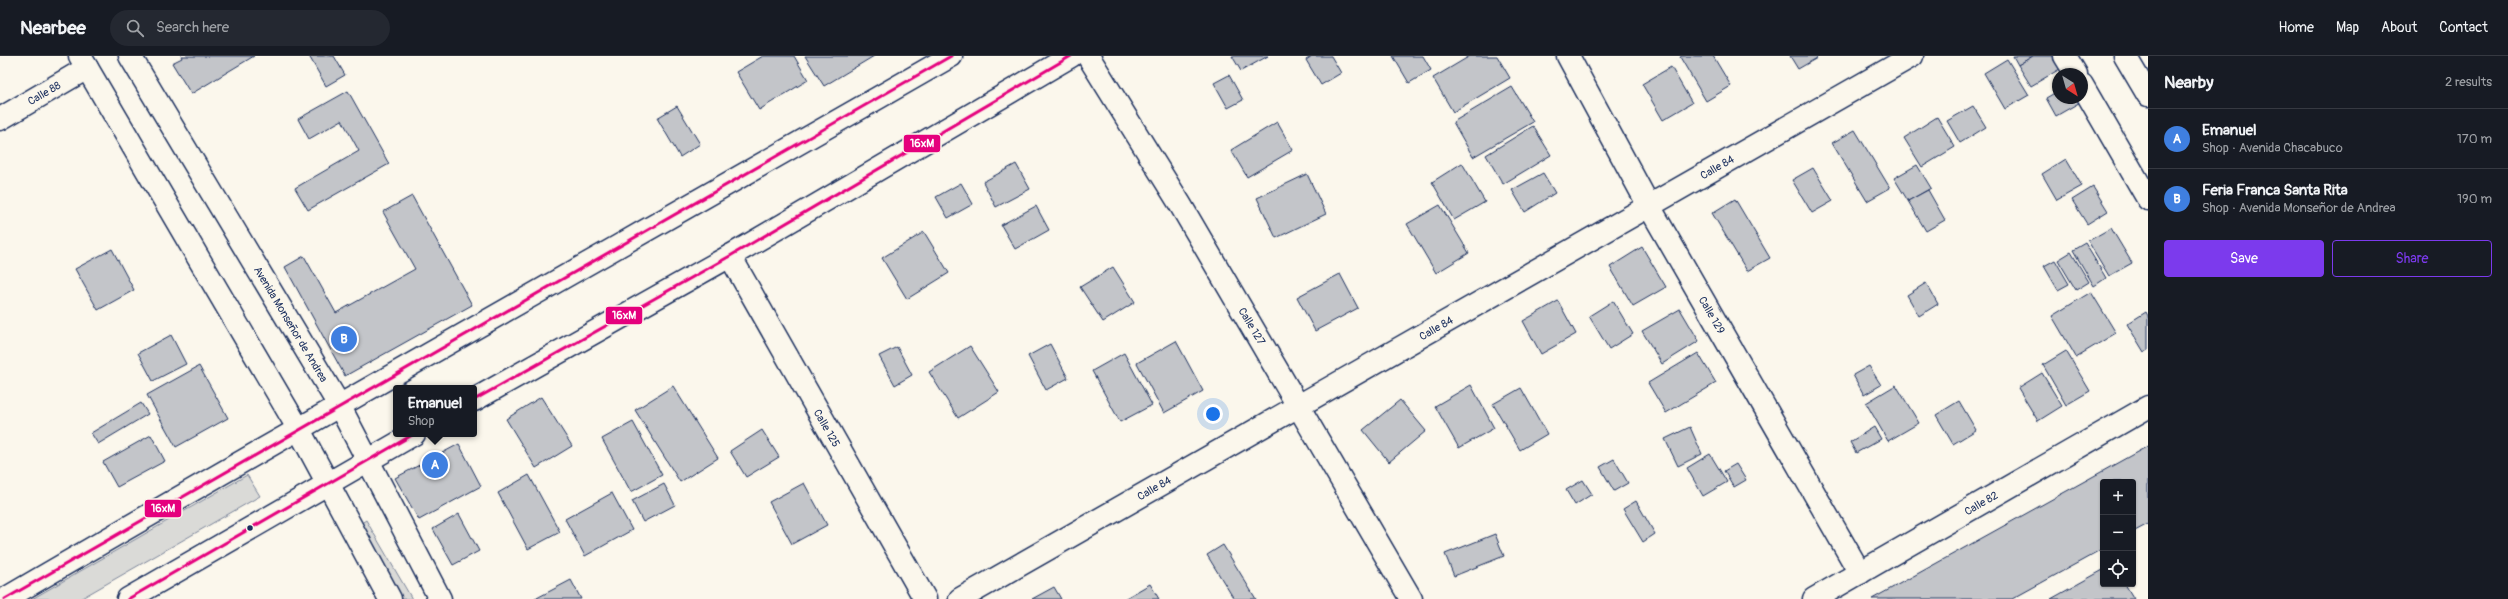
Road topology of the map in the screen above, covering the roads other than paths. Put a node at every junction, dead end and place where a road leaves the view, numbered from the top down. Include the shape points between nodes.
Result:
1 (130, 56) edge
2 (952, 56) edge
3 (1071, 56) edge
4 (1088, 56) edge
5 (1568, 56) edge
6 (1912, 56) edge
7 (2065, 56) edge
8 (2125, 56) edge
9 (84, 62) edge
10 (2072, 68) edge
11 (2088, 95) edge
12 (2148, 95) edge
13 (0, 119) edge
14 (2148, 199) edge
15 (1650, 206) junction
16 (730, 256) junction
17 (477, 398) edge
18 (339, 405) junction
19 (1299, 406) junction
20 (2148, 407) edge
21 (298, 428) junction
22 (409, 437) edge
23 (368, 460) junction
24 (328, 482) junction
25 (1860, 572) junction
26 (5, 599) edge
27 (128, 599) edge
28 (390, 599) edge
29 (440, 599) edge
30 (925, 599) edge
31 (960, 599) edge
32 (1411, 599) edge
33 (1814, 599) edge

1 - 18 main road, Avenida Monseñor de Andrea
2 - 18 main road via 384,382
3 - 16 main road
4 - 19 main road, Calle 127 via 1180,204
5 - 15 main road, Calle 129
6 - 15 main road, Calle 84
7 - 10 main road
8 - 12 main road
9 - 13 main road, Calle 88
9 - 21 main road
11 - 14 main road
15 - 19 main road, Calle 84
15 - 25 main road, Calle 129
16 - 17 main road
16 - 30 main road, Calle 125
18 - 21 main road
18 - 23 main road, Avenida Monseñor de Andrea
19 - 31 main road, Calle 84
19 - 32 main road, Calle 127
20 - 25 main road, Calle 82
21 - 24 main road
21 - 26 main road
22 - 23 main road
23 - 24 main road
23 - 29 main road, Avenida Monseñor de Andrea
24 - 27 main road
24 - 28 main road
25 - 33 main road, Calle 82

